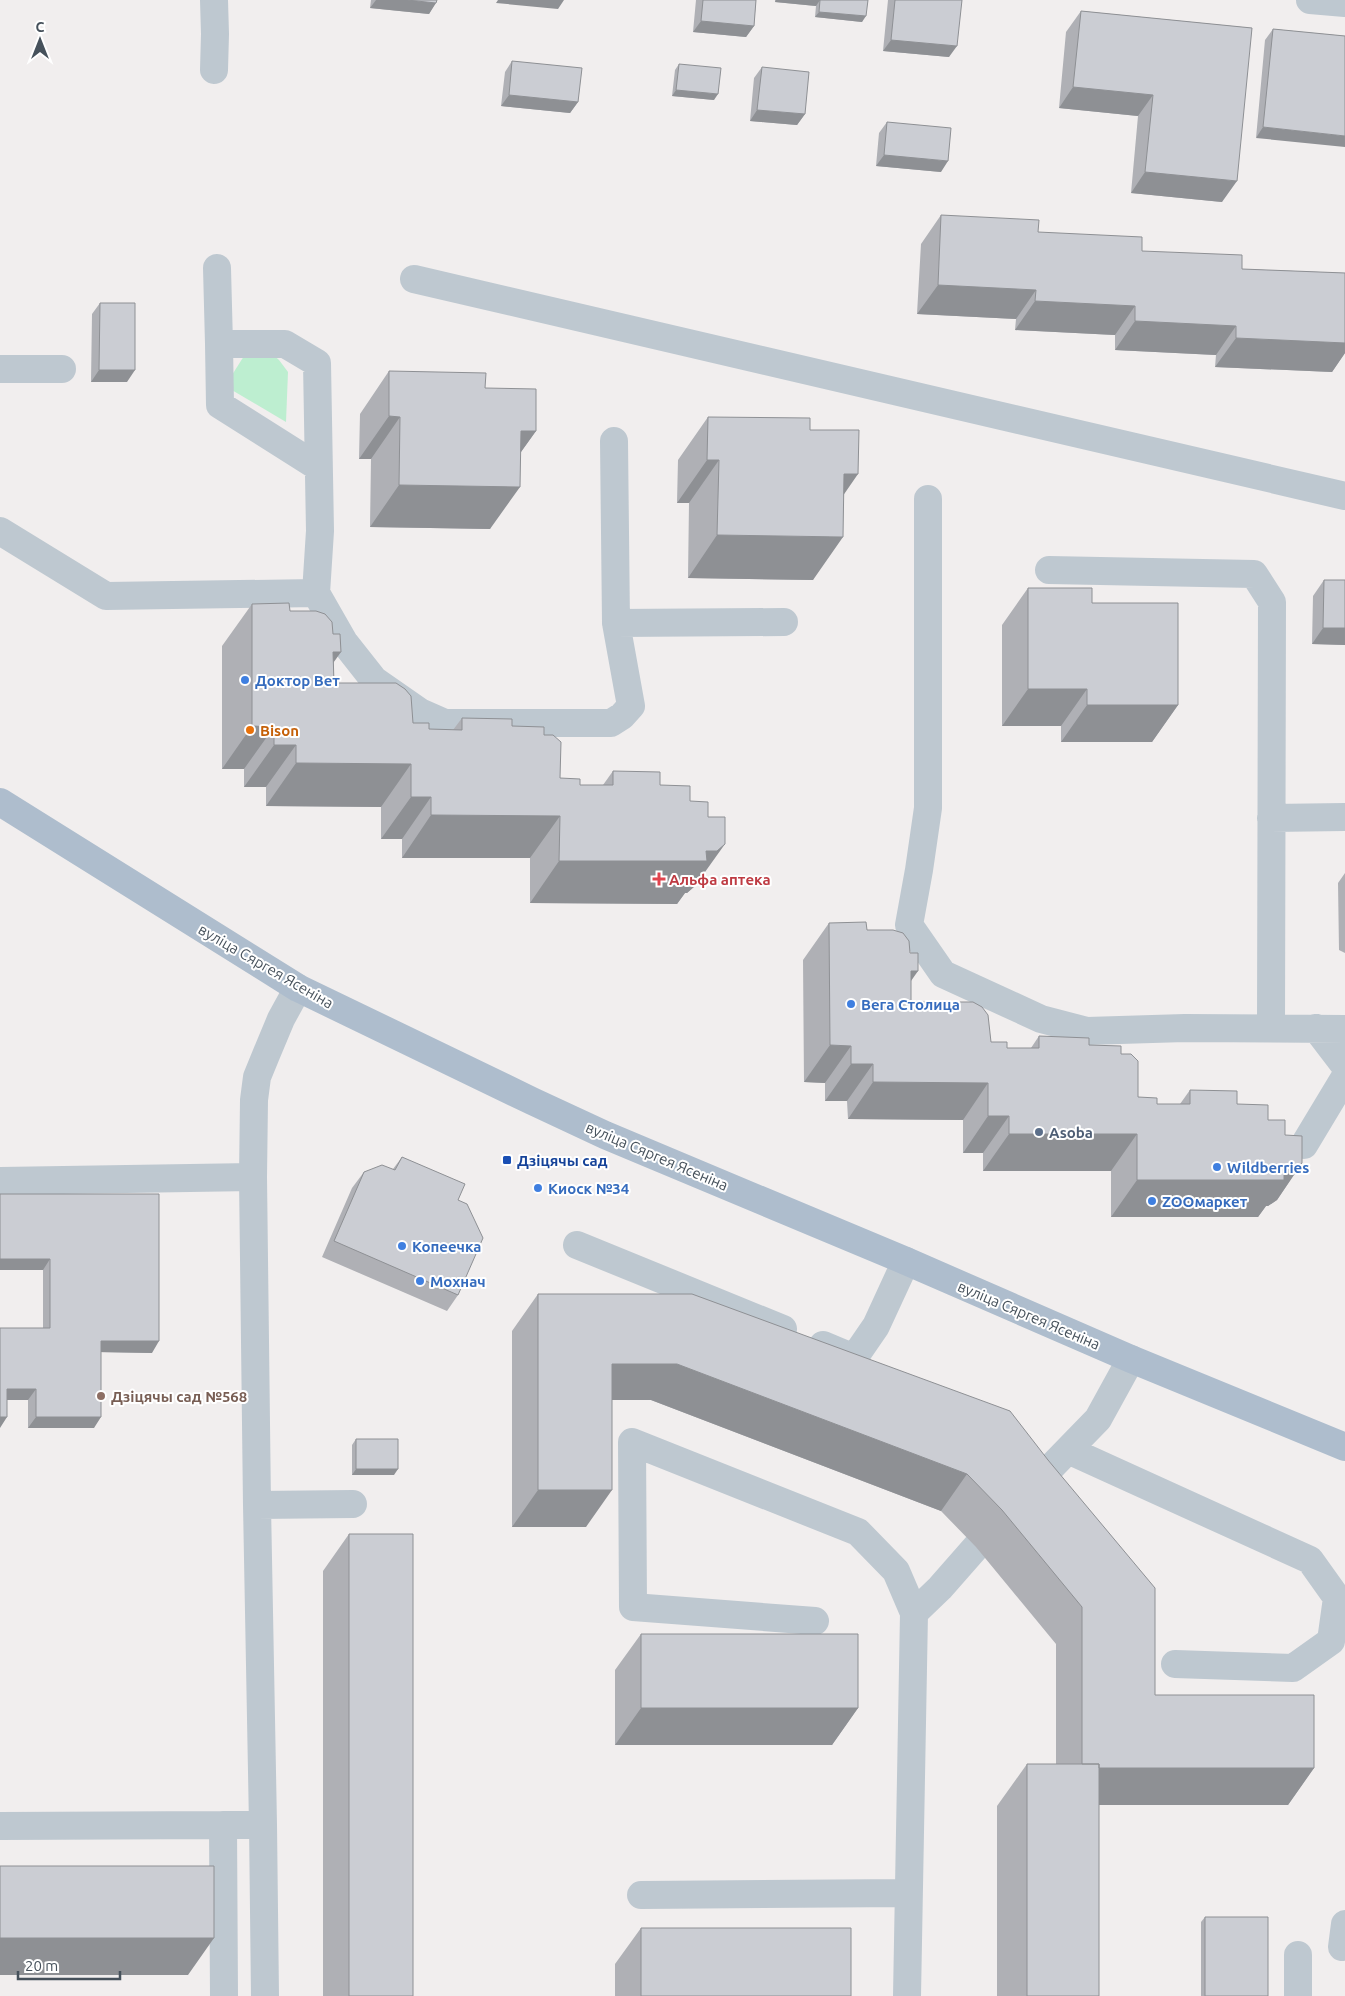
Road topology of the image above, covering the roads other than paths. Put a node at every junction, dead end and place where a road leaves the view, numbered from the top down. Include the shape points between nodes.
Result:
1 (214, 0) edge
2 (1310, 0) edge
3 (1345, 3) edge
4 (214, 70) dead end
5 (217, 268) dead end
6 (414, 279) dead end
7 (219, 344) junction
8 (62, 369) dead end
9 (0, 370) edge
10 (614, 442) dead end
11 (318, 467) junction
12 (1345, 496) edge
13 (928, 499) dead end
14 (0, 532) edge
15 (1049, 570) dead end
16 (316, 593) junction
17 (784, 622) dead end
18 (616, 623) junction
19 (0, 802) edge
20 (1271, 818) junction
21 (1345, 818) edge
22 (298, 988) junction
23 (1272, 1028) junction
24 (1316, 1028) junction
25 (1345, 1028) edge
26 (1345, 1066) edge
27 (1345, 1077) edge
28 (1304, 1145) edge
29 (253, 1177) junction
30 (0, 1181) edge
31 (577, 1245) dead end
32 (906, 1261) junction
33 (1131, 1359) junction
34 (1345, 1447) edge
35 (1068, 1450) junction
36 (1022, 1497) edge
37 (353, 1504) dead end
38 (257, 1505) junction
39 (976, 1547) dead end
40 (914, 1613) junction
41 (815, 1621) dead end
42 (1175, 1664) dead end
43 (223, 1825) junction
44 (263, 1825) junction
45 (0, 1826) edge
46 (907, 1892) junction
47 (641, 1895) dead end
48 (1298, 1955) dead end
49 (224, 1996) edge
50 (265, 1996) edge
51 (907, 1996) edge
52 (1298, 1996) edge

1 - 4 street
2 - 3 street
5 - 7 street
6 - 12 street
7 - 11 street via 220,405
7 - 11 street via 285,344 317,363
8 - 9 street
10 - 18 street
11 - 16 street via 320,531
13 - 23 street via 928,808 909,925 943,974 1041,1019 1087,1031
14 - 16 street via 106,596
15 - 20 street via 1254,574 1272,602
16 - 18 street via 344,642 374,680 420,712 445,723 611,723 630,706
17 - 18 street
19 - 22 main road, вуліца Сяргея Ясеніна
20 - 21 street
20 - 23 street
22 - 29 street via 257,1077
22 - 32 main road, вуліца Сяргея Ясеніна via 605,1135
23 - 24 street
24 - 25 street
24 - 26 street
27 - 28 street
29 - 30 street
29 - 38 street
31 - 32 street via 854,1358 876,1326
32 - 33 main road, вуліца Сяргея Ясеніна
33 - 34 main road, вуліца Сяргея Ясеніна
33 - 35 street via 1098,1419
35 - 36 street
35 - 42 street via 1310,1560 1337,1598 1330,1641 1293,1668
37 - 38 street
38 - 44 street
39 - 40 street
40 - 41 street via 896,1571 858,1532 632,1442 633,1607
40 - 46 street
43 - 44 street
43 - 45 street
43 - 49 street
44 - 50 street
46 - 47 street
46 - 51 street
48 - 52 street

